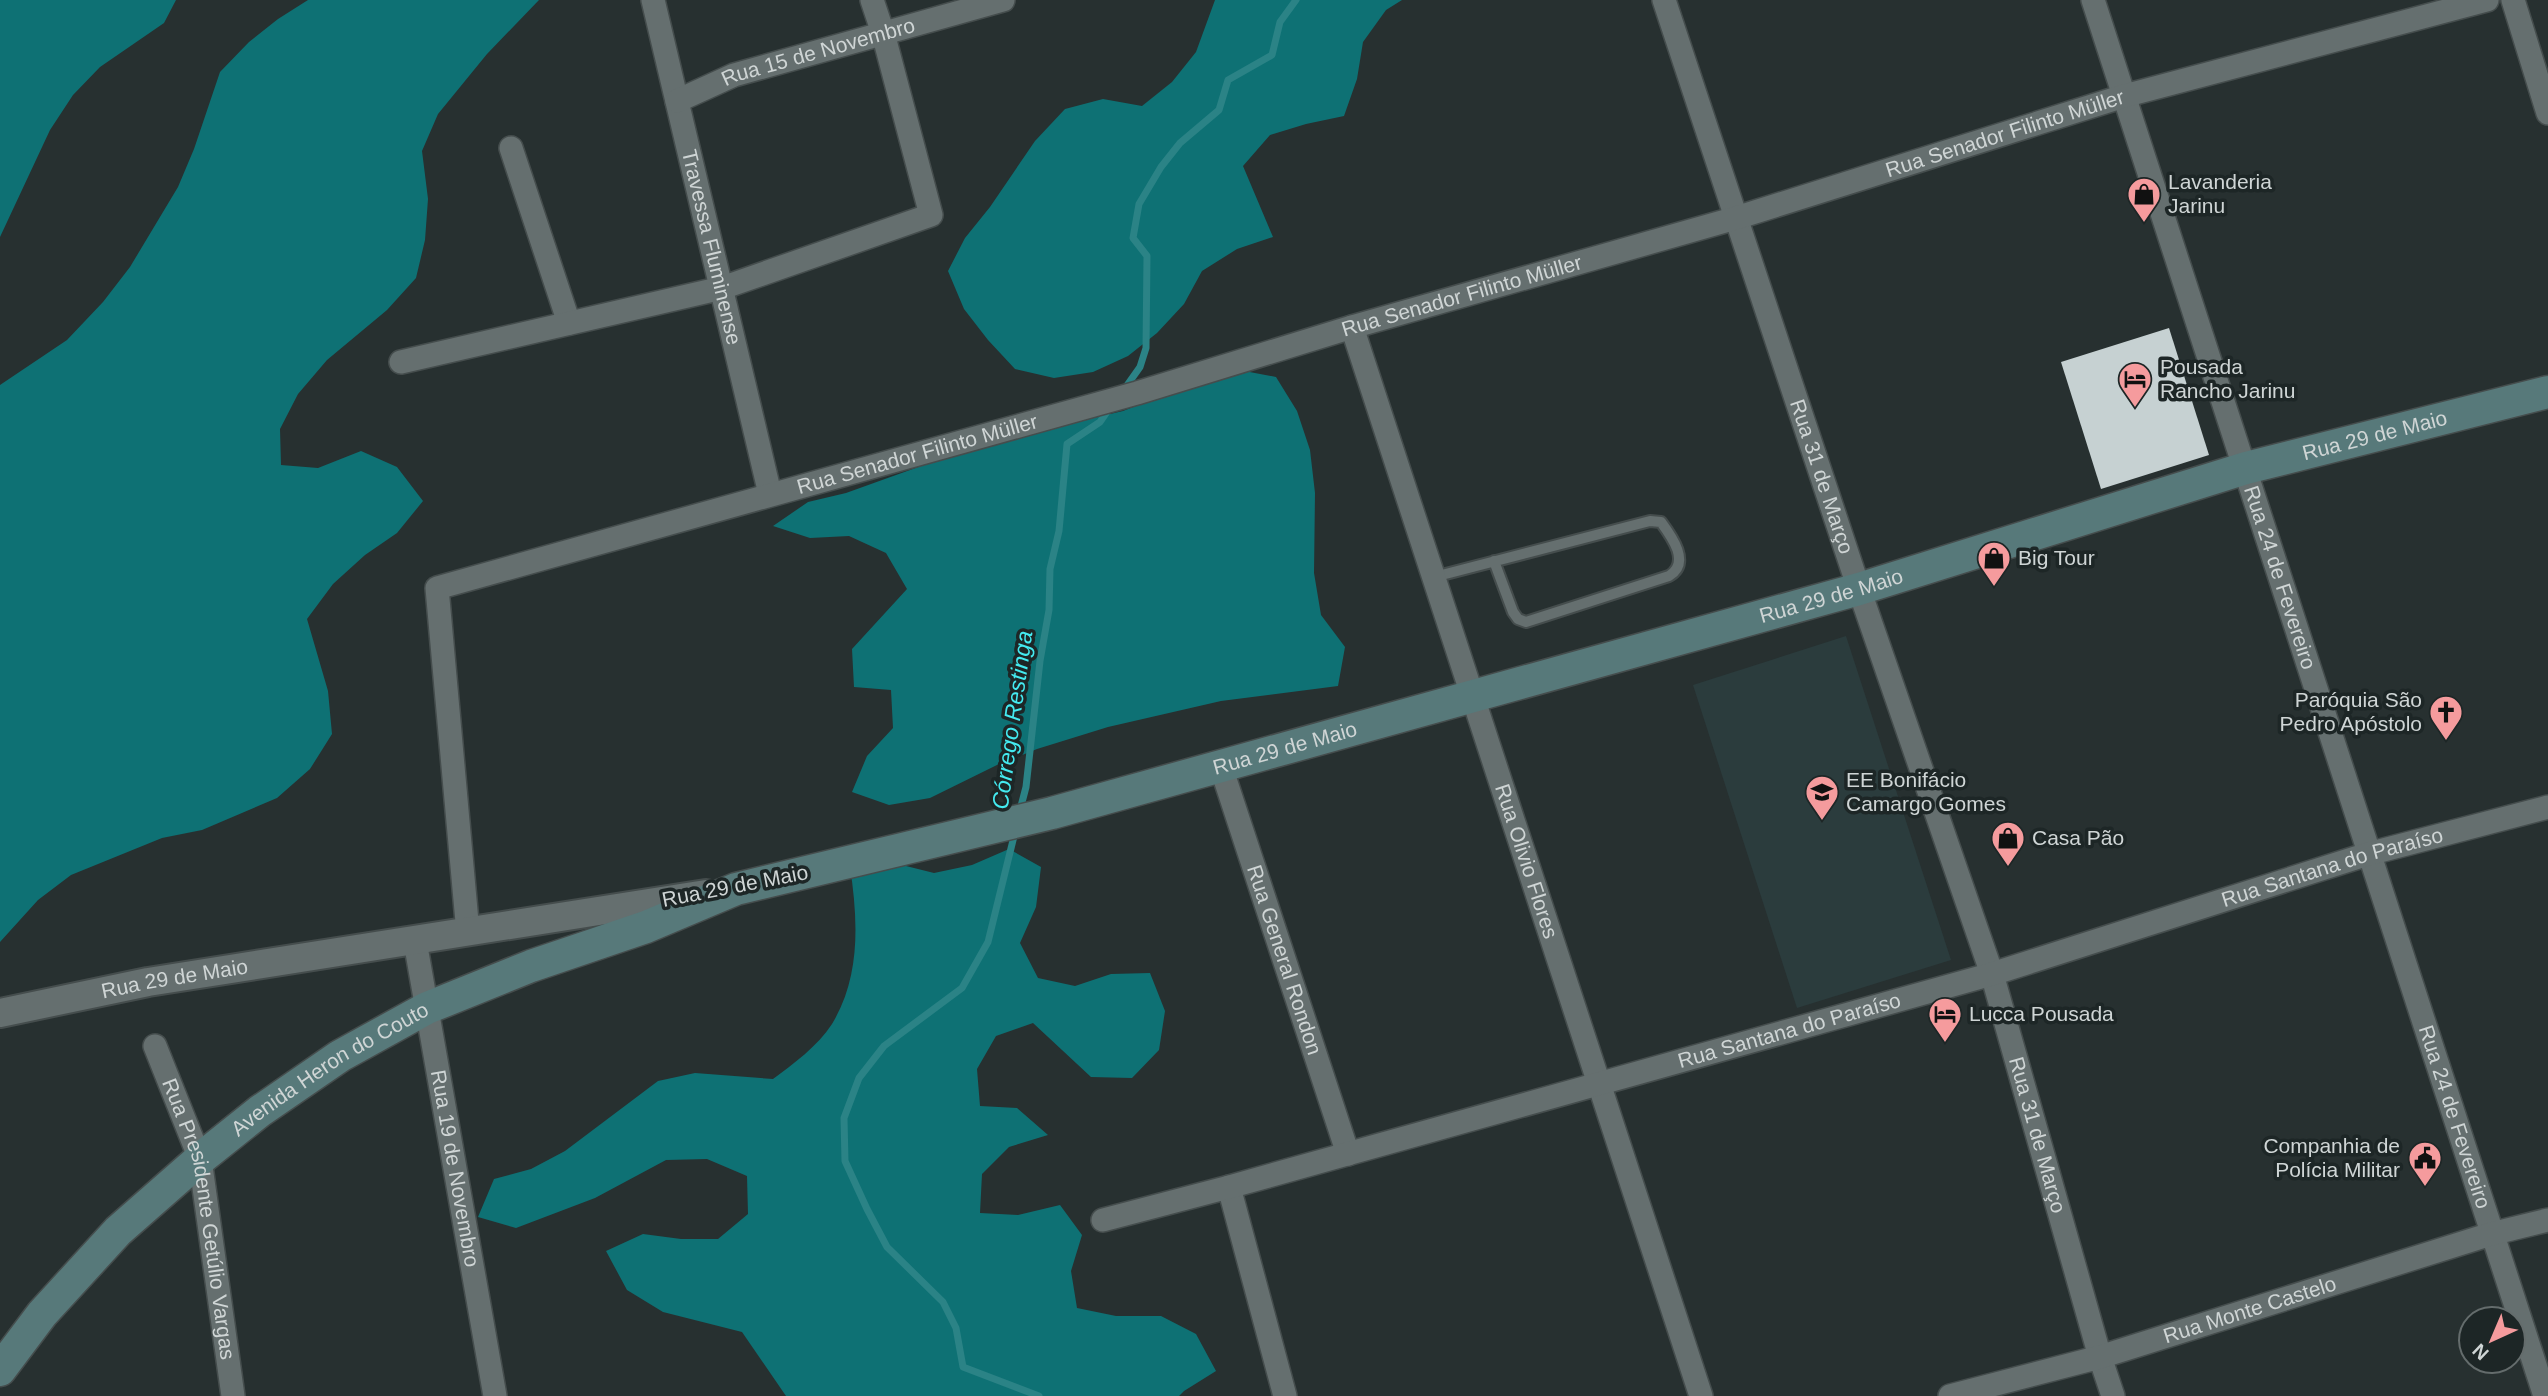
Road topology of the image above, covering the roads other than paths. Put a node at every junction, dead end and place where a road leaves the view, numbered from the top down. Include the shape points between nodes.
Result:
1 (653, 0) edge
2 (872, 0) edge
3 (1003, 0) edge
4 (1664, 0) edge
5 (2092, 0) edge
6 (2487, 0) edge
7 (2513, 0) edge
8 (883, 33) junction
9 (2124, 96) junction
10 (677, 101) junction
11 (2548, 113) edge
12 (511, 148) dead end
13 (1737, 218) junction
14 (722, 288) junction
15 (569, 324) junction
16 (1352, 327) junction
17 (401, 362) dead end
18 (2548, 392) edge
19 (2246, 468) junction
20 (771, 494) junction
21 (1494, 561) junction
22 (1434, 577) junction
23 (1859, 589) junction
24 (1473, 697) junction
25 (1221, 766) junction
26 (2548, 807) edge
27 (2368, 854) junction
28 (736, 889) junction
29 (468, 933) junction
30 (415, 941) junction
31 (1992, 974) junction
32 (427, 1008) junction
33 (0, 1013) edge
34 (155, 1046) dead end
35 (1599, 1084) junction
36 (1348, 1154) junction
37 (200, 1159) junction
38 (1229, 1187) junction
39 (1103, 1220) dead end
40 (2548, 1220) edge
41 (2491, 1234) junction
42 (2100, 1357) junction
43 (1, 1368) edge
44 (233, 1396) edge
45 (495, 1396) edge
46 (1285, 1396) edge
47 (1701, 1396) edge
48 (1950, 1396) edge
49 (2113, 1396) edge
50 (2545, 1396) edge

1 - 10 street, Travessa Fluminense
2 - 8 street
3 - 8 street, Rua 15 de Novembro
4 - 13 street, Rua 31 de Março
5 - 9 street, Rua 24 de Fevereiro
6 - 9 street, Rua Senador Filinto Müller
7 - 11 street
8 - 10 street, Rua 15 de Novembro via 734,75
8 - 14 street via 931,215
9 - 13 street, Rua Senador Filinto Müller
9 - 19 street, Rua 24 de Fevereiro
10 - 14 street, Travessa Fluminense
12 - 15 street
13 - 16 street, Rua Senador Filinto Müller
13 - 23 street, Rua 31 de Março
14 - 15 street
14 - 20 street, Travessa Fluminense
15 - 17 street
16 - 20 street, Rua Senador Filinto Müller via 1137,393
16 - 22 street, Rua Olivio Flores
18 - 19 main road, Rua 29 de Maio
19 - 23 main road, Rua 29 de Maio
19 - 27 street, Rua 24 de Fevereiro
20 - 29 street, Rua Senador Filinto Müller via 437,588
21 - 21 lane via 1650,521 1661,522 1668,531 1680,564 1669,576 1526,622 1513,612
21 - 22 lane
22 - 24 street, Rua Olivio Flores
23 - 24 main road, Rua 29 de Maio
23 - 31 street, Rua 31 de Março
24 - 25 main road, Rua 29 de Maio
24 - 35 street, Rua Olivio Flores
25 - 28 main road, Rua 29 de Maio via 1052,813
25 - 36 street, Rua General Rondon
26 - 27 street, Rua Santana do Paraíso
27 - 31 street, Rua Santana do Paraíso
27 - 41 street, Rua 24 de Fevereiro
28 - 29 street, Rua 29 de Maio
28 - 32 main road, Avenida Heron do Couto
29 - 30 street, Rua 29 de Maio
30 - 32 street, Rua 19 de Novembro
30 - 33 street, Rua 29 de Maio via 149,982
31 - 35 street, Rua Santana do Paraíso
31 - 42 street, Rua 31 de Março
32 - 37 main road, Avenida Heron do Couto via 340,1056
32 - 45 street, Rua 19 de Novembro
34 - 37 street, Rua Presidente Getúlio Vargas
35 - 36 street, Rua Santana do Paraíso
35 - 47 street, Rua Olivio Flores
36 - 38 street, Rua Santana do Paraíso
37 - 43 main road, Avenida Heron do Couto via 118,1231 42,1314
37 - 44 street, Rua Presidente Getúlio Vargas
38 - 39 street, Rua Santana do Paraíso
38 - 46 street
40 - 41 street, Rua Monte Castelo
41 - 42 street, Rua Monte Castelo
41 - 50 street, Rua 24 de Fevereiro
42 - 48 street, Rua Monte Castelo
42 - 49 street, Rua 31 de Março

